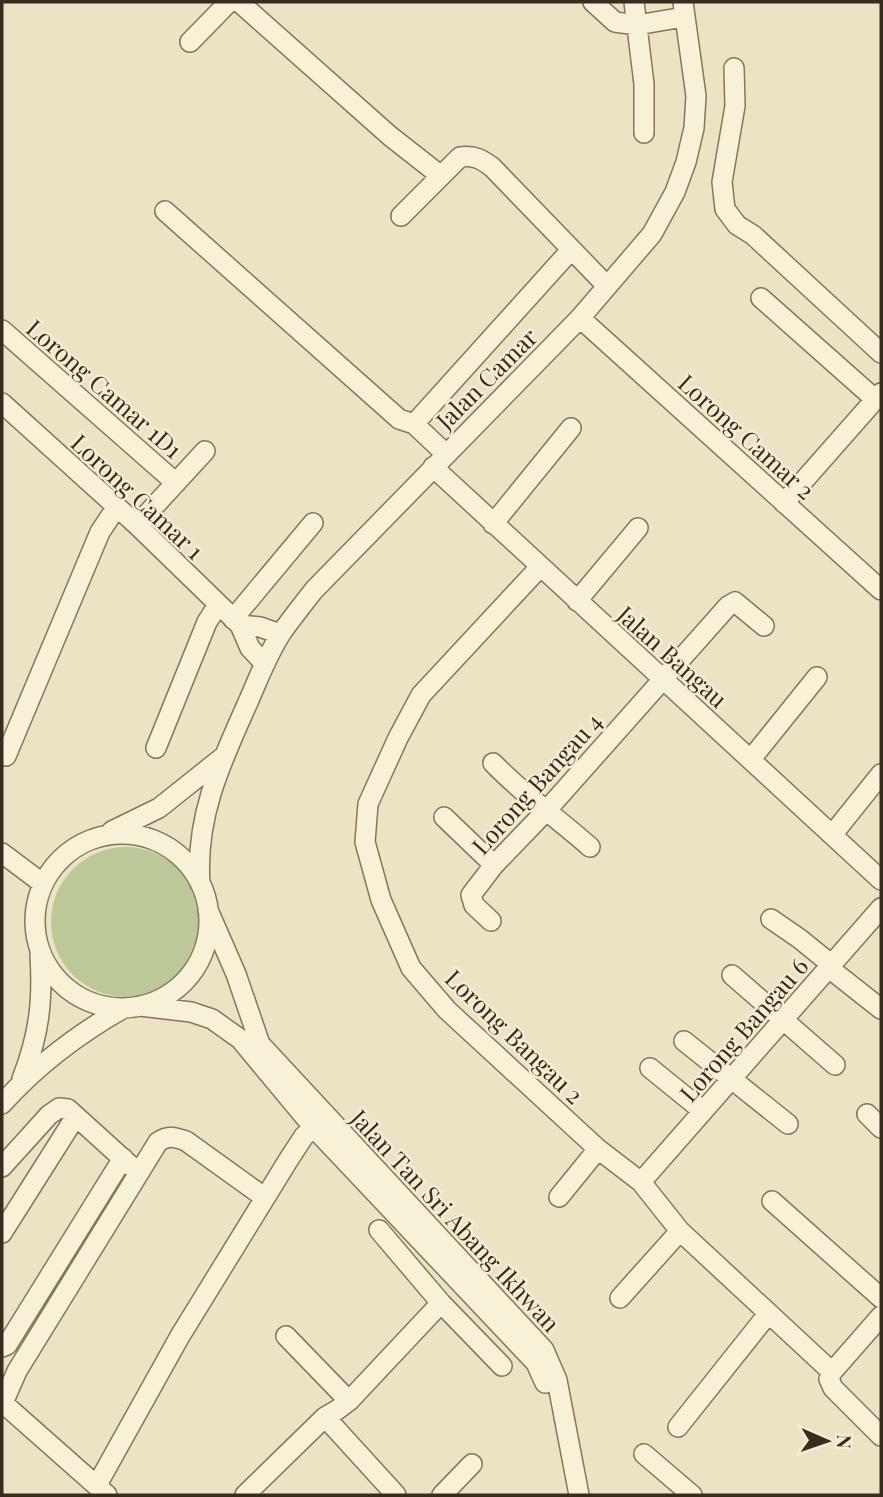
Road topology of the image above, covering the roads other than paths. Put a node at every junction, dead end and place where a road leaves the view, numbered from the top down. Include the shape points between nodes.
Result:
1 (229, 2) edge
2 (239, 2) edge
3 (593, 2) edge
4 (634, 2) edge
5 (684, 9) edge
6 (637, 25) junction
7 (190, 42) dead end
8 (734, 68) dead end
9 (644, 133) dead end
10 (440, 176) junction
11 (166, 211) dead end
12 (401, 216) dead end
13 (572, 250) junction
14 (606, 285) junction
15 (761, 298) dead end
16 (580, 318) junction
17 (2, 330) edge
18 (881, 353) edge
19 (878, 396) edge
20 (2, 403) edge
21 (414, 424) junction
22 (571, 428) dead end
23 (205, 452) dead end
24 (440, 461) junction
25 (176, 483) junction
26 (784, 503) junction
27 (116, 508) junction
28 (313, 523) dead end
29 (493, 524) junction
30 (137, 525) junction
31 (638, 528) dead end
32 (540, 567) junction
33 (881, 588) edge
34 (577, 601) junction
35 (231, 616) junction
36 (764, 626) dead end
37 (280, 634) junction
38 (265, 664) junction
39 (817, 677) dead end
40 (663, 679) junction
41 (156, 748) dead end
42 (6, 756) dead end
43 (224, 756) junction
44 (751, 759) junction
45 (493, 763) dead end
46 (881, 774) edge
47 (546, 811) junction
48 (444, 817) dead end
49 (832, 835) junction
50 (102, 836) junction
51 (590, 847) dead end
52 (2, 853) edge
53 (494, 865) junction
54 (881, 880) edge
55 (42, 883) junction
56 (200, 883) junction
57 (881, 908) edge
58 (208, 909) junction
59 (771, 919) dead end
60 (491, 921) dead end
61 (40, 952) junction
62 (830, 966) junction
63 (732, 975) dead end
64 (132, 1007) junction
65 (881, 1009) edge
66 (783, 1020) junction
67 (684, 1041) dead end
68 (255, 1048) junction
69 (835, 1065) dead end
70 (650, 1068) dead end
71 (732, 1079) junction
72 (21, 1083) junction
73 (2, 1104) edge
74 (703, 1111) junction
75 (76, 1116) junction
76 (788, 1124) dead end
77 (314, 1128) junction
78 (598, 1149) junction
79 (123, 1158) junction
80 (2, 1167) edge
81 (139, 1173) junction
82 (641, 1182) junction
83 (264, 1197) junction
84 (559, 1197) dead end
85 (772, 1201) dead end
86 (379, 1230) dead end
87 (680, 1231) junction
88 (2, 1233) edge
89 (620, 1298) dead end
90 (881, 1298) edge
91 (441, 1303) junction
92 (768, 1314) junction
93 (881, 1316) edge
94 (286, 1336) dead end
95 (2, 1347) edge
96 (502, 1366) dead end
97 (832, 1372) junction
98 (348, 1401) junction
99 (2, 1403) edge
100 (325, 1417) junction
101 (678, 1427) dead end
102 (881, 1436) edge
103 (644, 1454) dead end
104 (472, 1464) dead end
105 (102, 1490) edge
106 (245, 1495) edge
107 (396, 1495) edge
108 (442, 1495) edge
109 (566, 1495) edge
110 (579, 1495) edge
111 (692, 1495) edge

1 - 7 street
2 - 10 street
3 - 6 street via 615,22
4 - 6 street
5 - 6 street
5 - 14 street, Jalan Camar via 696,96 686,162 652,234
6 - 9 street
8 - 18 street via 735,106 722,182 724,209
10 - 12 street
10 - 13 street via 460,157 480,158
11 - 21 street, Jalan Bangau via 399,419
13 - 14 street
13 - 21 street
14 - 16 street, Jalan Camar
15 - 19 street
16 - 24 street, Jalan Camar
16 - 26 street, Lorong Camar 2
17 - 25 street, Lorong Camar 1D1
19 - 26 street
20 - 27 street, Lorong Camar 1
21 - 24 street, Jalan Bangau
22 - 29 street
23 - 25 street
24 - 29 street, Jalan Bangau
24 - 37 street, Jalan Camar via 314,590
25 - 30 street
26 - 33 street, Lorong Camar 2
27 - 30 street, Lorong Camar 1
27 - 42 street via 100,532
28 - 35 street
29 - 32 street, Jalan Bangau
30 - 35 street, Lorong Camar 1
31 - 34 street
32 - 34 street, Jalan Bangau
32 - 78 street, Lorong Bangau 2 via 421,695 368,804 365,842 381,900 411,968 447,1010
34 - 40 street, Jalan Bangau
35 - 37 street
35 - 38 street, Lorong Camar 1
35 - 41 street via 207,622
36 - 40 street, Lorong Bangau 4 via 735,602
37 - 38 street, Jalan Camar
38 - 43 street, Jalan Camar
39 - 44 street
40 - 44 street, Jalan Bangau
40 - 47 street, Lorong Bangau 4
43 - 50 street, Jalan Camar via 159,808
43 - 56 street, Jalan Camar via 202,824
44 - 49 street, Jalan Bangau
45 - 47 street
46 - 49 street
47 - 51 street
47 - 53 street, Lorong Bangau 4
48 - 53 street
49 - 54 street, Jalan Bangau
50 - 55 street via 66,854
50 - 56 street via 129,834 155,840 185,861
52 - 55 street
53 - 60 street, Lorong Bangau 4 via 471,895 474,905
55 - 61 street via 36,915
56 - 58 street
57 - 62 street, Lorong Bangau 6
58 - 64 street via 204,951 188,977 166,996
58 - 68 street via 236,974
59 - 62 street
61 - 64 street via 55,977 73,993 99,1005
61 - 72 street via 38,1030
62 - 65 street
62 - 66 street, Lorong Bangau 6
63 - 66 street
64 - 68 street via 191,1012 212,1019
64 - 72 street via 71,1041
66 - 69 street
66 - 71 street, Lorong Bangau 6
67 - 71 street
68 - 77 street, Jalan Tan Sri Abang Ikhwan
68 - 110 street, Jalan Tan Sri Abang Ikhwan via 544,1350 557,1380
70 - 74 street
71 - 74 street, Lorong Bangau 6
71 - 76 street
72 - 73 street
74 - 82 street, Lorong Bangau 6
75 - 79 street
75 - 80 street via 60,1108 49,1115
75 - 88 street
77 - 83 street
77 - 109 street, Jalan Tan Sri Abang Ikhwan via 536,1363 548,1391
78 - 82 street, Lorong Bangau 2
78 - 84 street
79 - 81 street
79 - 95 street
81 - 83 street via 159,1142 173,1136
81 - 99 street
82 - 87 street, Lorong Bangau 2
83 - 105 street via 180,1336
85 - 90 street
86 - 91 street
87 - 89 street
87 - 92 street, Lorong Bangau 2
91 - 96 street
91 - 98 street
92 - 97 street, Lorong Bangau 2
92 - 101 street
93 - 97 street
94 - 98 street
97 - 102 street via 833,1388
98 - 100 street
99 - 105 street
100 - 106 street
100 - 107 street
103 - 111 street
104 - 108 street

